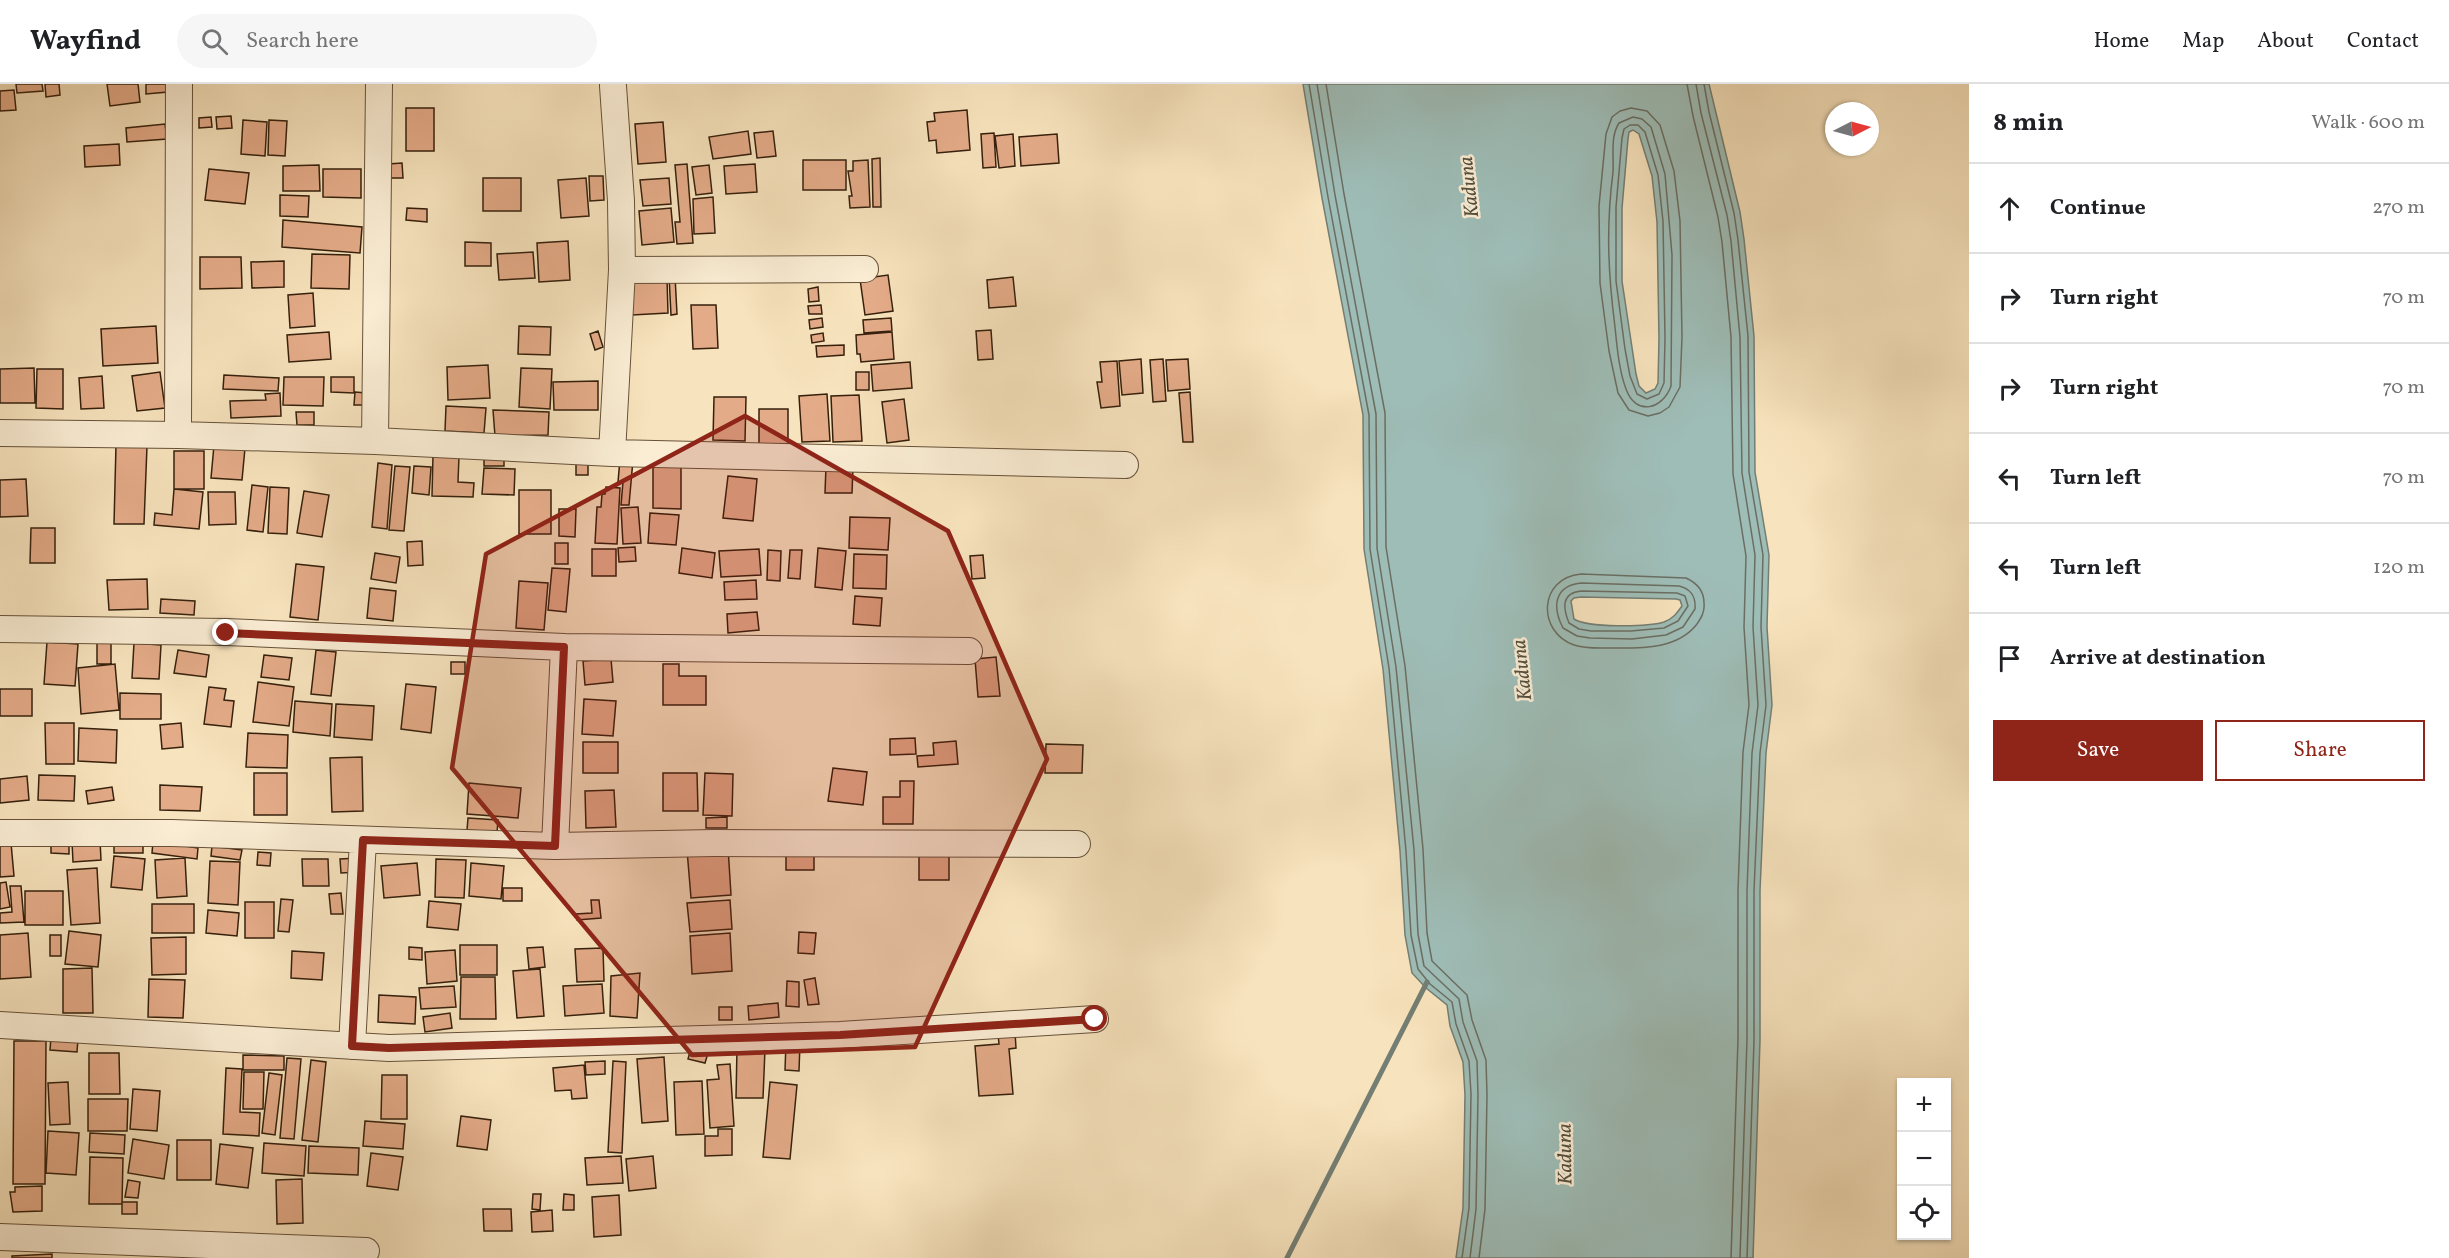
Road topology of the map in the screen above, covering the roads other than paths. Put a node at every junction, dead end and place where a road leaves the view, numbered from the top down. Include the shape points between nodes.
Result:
1 (179, 84) edge
2 (378, 84) edge
3 (613, 86) dead end
4 (865, 269) dead end
5 (622, 270) junction
6 (0, 433) edge
7 (178, 435) junction
8 (375, 441) junction
9 (612, 453) junction
10 (1125, 465) dead end
11 (0, 628) edge
12 (564, 647) junction
13 (969, 651) dead end
14 (0, 833) edge
15 (363, 840) junction
16 (1077, 844) dead end
17 (555, 846) junction
18 (1095, 1019) dead end
19 (0, 1025) edge
20 (352, 1046) junction
21 (0, 1237) edge
22 (366, 1251) dead end

1 - 7 street
2 - 8 street
3 - 5 street
4 - 5 street
5 - 9 street
6 - 7 street
7 - 8 street
8 - 9 street
9 - 10 street
11 - 12 street
12 - 13 street
12 - 17 street
14 - 15 street via 172,833
15 - 17 street
15 - 20 street
16 - 17 street
18 - 20 street via 816,1035
19 - 20 street
21 - 22 street

